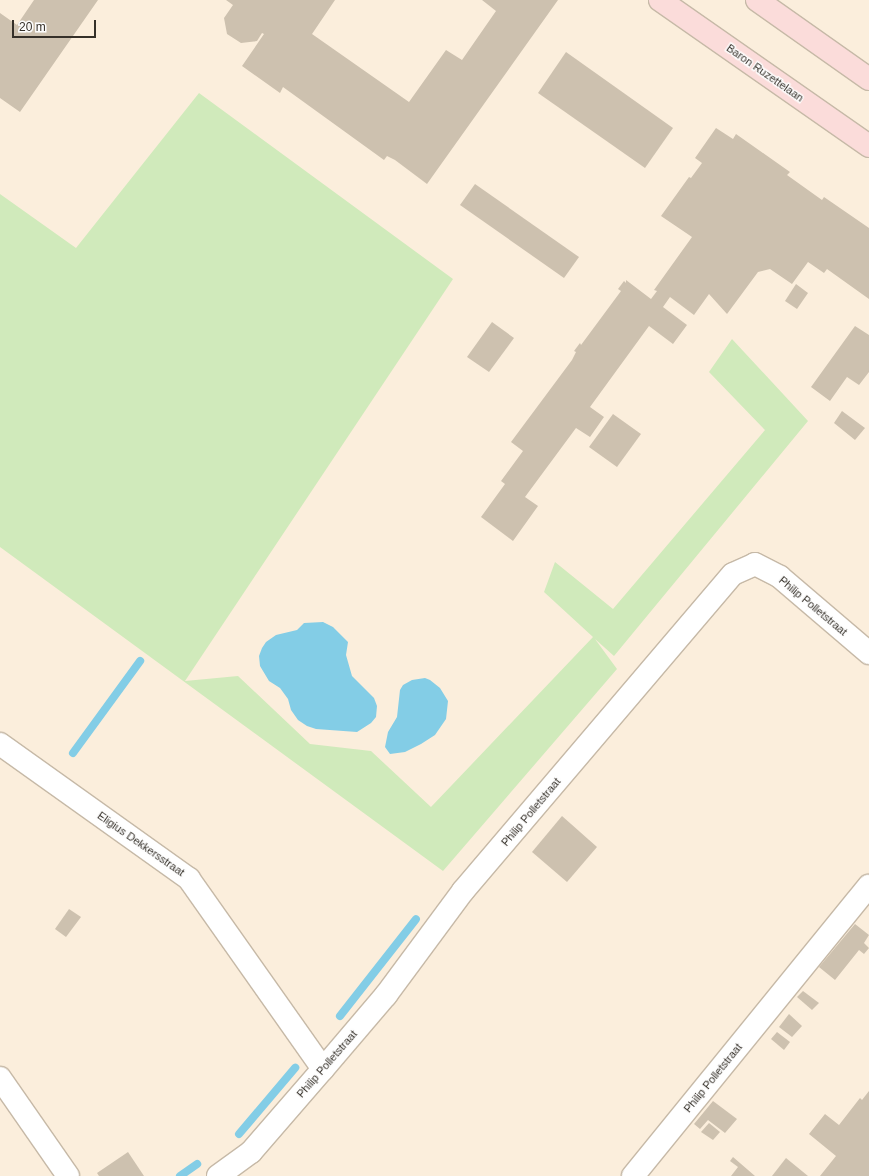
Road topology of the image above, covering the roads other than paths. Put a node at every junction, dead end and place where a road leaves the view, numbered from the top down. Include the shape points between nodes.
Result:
1 (660, 0) edge
2 (757, 0) edge
3 (869, 79) edge
4 (869, 146) edge
5 (869, 653) edge
6 (0, 744) edge
7 (869, 886) edge
8 (323, 1069) junction
9 (0, 1078) edge
10 (68, 1176) edge
11 (218, 1176) edge
12 (634, 1176) edge

1 - 4 main road, Baron Ruzettelaan
2 - 3 main road
5 - 8 street, Philip Polletstraat via 780,577 755,564 733,574 463,891 386,995
6 - 8 street, Eligius Dekkersstraat via 189,879
7 - 12 street, Philip Polletstraat
8 - 11 street, Philip Polletstraat via 251,1152
9 - 10 street

